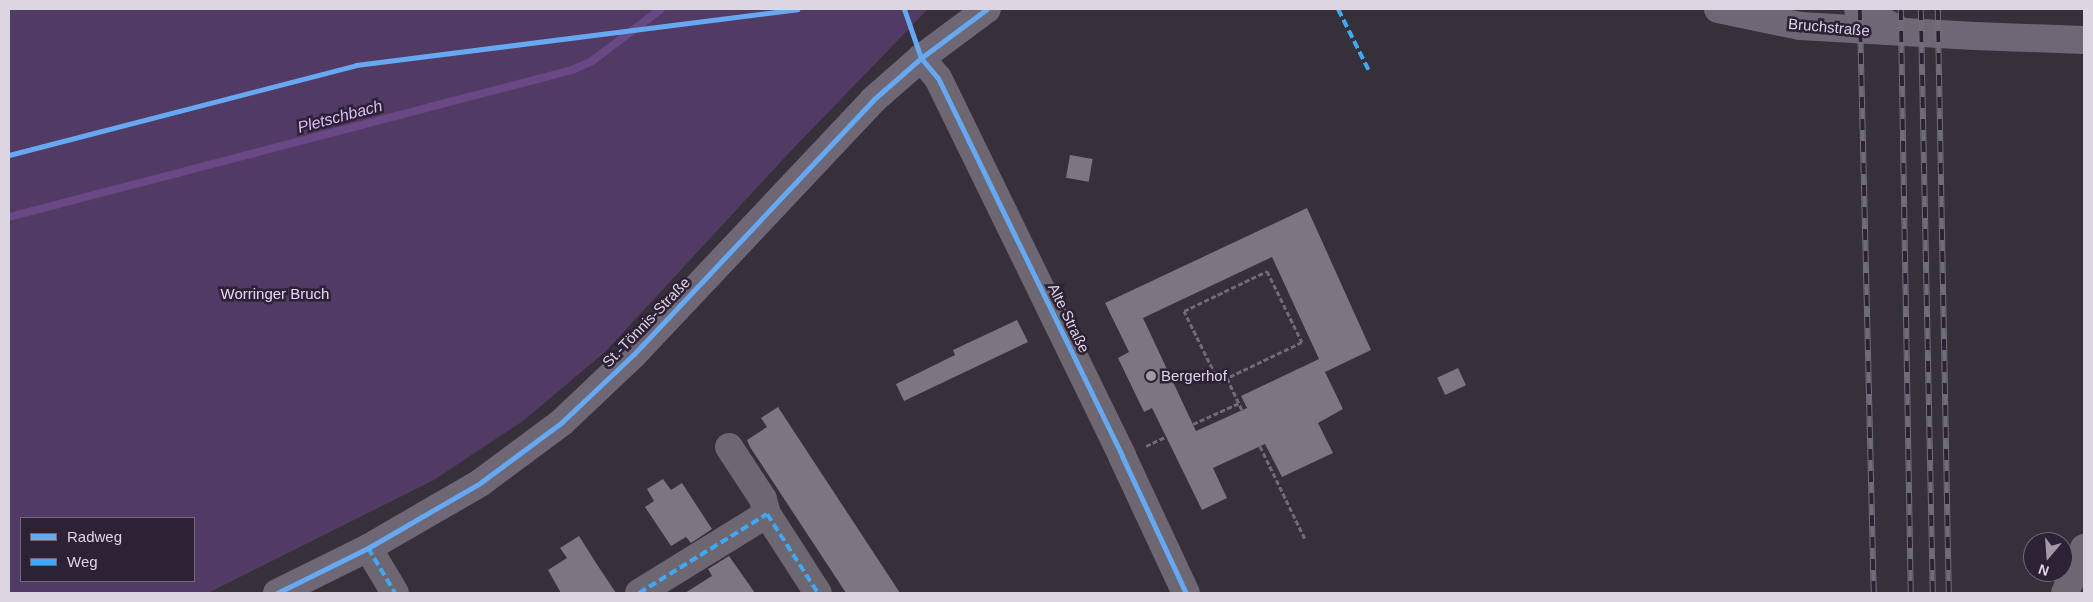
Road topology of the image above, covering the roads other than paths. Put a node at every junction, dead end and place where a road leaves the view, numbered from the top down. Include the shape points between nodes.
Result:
1 (987, 9) edge
2 (1718, 9) edge
3 (1858, 9) edge
4 (1762, 14) edge
5 (1906, 33) junction
6 (2084, 40) edge
7 (921, 58) junction
8 (729, 447) dead end
9 (766, 514) junction
10 (368, 548) junction
11 (2084, 548) edge
12 (671, 585) edge
13 (277, 593) edge
14 (395, 593) edge
15 (639, 593) edge
16 (818, 593) edge
17 (1186, 593) edge
18 (2065, 593) edge

1 - 7 main road, St.-Tönnis-Straße
2 - 4 main road
3 - 5 main road
4 - 5 main road, Bruchstraße via 1800,26
5 - 6 main road
7 - 10 main road, St.-Tönnis-Straße via 873,100 634,354 562,422 480,483
7 - 17 street, Alte Straße via 938,78
8 - 9 street via 763,499
9 - 12 street
9 - 16 street
10 - 13 main road, St.-Tönnis-Straße
10 - 14 street
11 - 18 street
12 - 15 street

